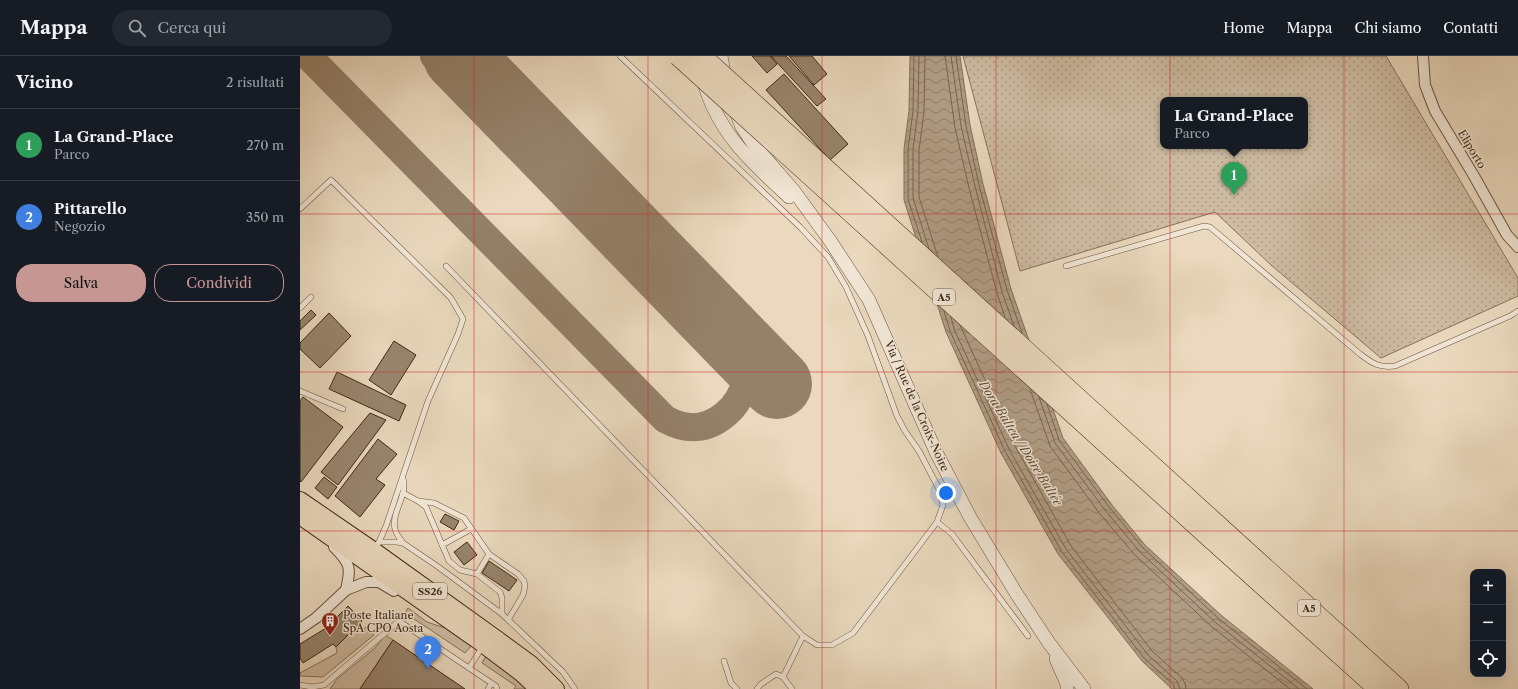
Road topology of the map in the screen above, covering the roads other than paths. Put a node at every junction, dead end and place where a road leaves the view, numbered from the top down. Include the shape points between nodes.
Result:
1 (620, 56) edge
2 (678, 56) edge
3 (698, 56) edge
4 (702, 56) edge
5 (721, 56) edge
6 (1423, 56) edge
7 (300, 209) edge
8 (816, 220) junction
9 (1518, 247) edge
10 (446, 266) dead end
11 (1066, 266) dead end
12 (311, 297) dead end
13 (300, 308) edge
14 (1518, 311) edge
15 (300, 391) edge
16 (343, 408) dead end
17 (402, 478) junction
18 (403, 493) junction
19 (300, 500) edge
20 (418, 501) junction
21 (300, 516) edge
22 (937, 522) junction
23 (315, 526) junction
24 (471, 529) junction
25 (1215, 533) junction
26 (402, 543) junction
27 (442, 545) junction
28 (376, 546) junction
29 (489, 554) junction
30 (477, 574) junction
31 (346, 590) junction
32 (502, 614) junction
33 (1030, 614) junction
34 (445, 617) junction
35 (508, 620) junction
36 (300, 628) edge
37 (803, 636) junction
38 (1028, 636) dead end
39 (1049, 643) junction
40 (484, 645) junction
41 (724, 661) dead end
42 (468, 668) junction
43 (783, 677) junction
44 (492, 684) junction
45 (300, 685) edge
46 (791, 687) edge
47 (311, 688) edge
48 (318, 689) edge
49 (488, 689) edge
50 (497, 689) edge
51 (538, 689) edge
52 (556, 689) edge
53 (576, 689) edge
54 (737, 689) edge
55 (757, 689) edge
56 (797, 689) edge
57 (1067, 689) edge
58 (1084, 689) edge
59 (1092, 689) edge
60 (1378, 689) edge
61 (1399, 689) edge

1 - 22 lane via 800,227 828,257 846,287 868,336 904,431 919,451 939,489 943,505
2 - 25 highway, A5, bridge
3 - 8 street, Via / Rue de la Croix-Noire via 707,94 717,116 735,144
4 - 25 highway, A5, bridge
5 - 8 street, Via / Rue de la Croix-Noire via 730,96 742,127 754,146
6 - 9 street, Eliporto via 1426,85 1435,111
7 - 17 lane via 331,180 451,298 463,319 428,401
8 - 33 street, Via / Rue de la Croix-Noire via 869,300 936,452 989,550
10 - 37 lane
11 - 14 lane via 1204,226 1210,227 1360,354 1373,364 1385,367 1395,366
12 - 13 lane
15 - 16 lane
17 - 18 lane
17 - 28 lane via 386,526
18 - 20 lane
18 - 26 lane via 394,521 395,531
19 - 28 main road, SS26
20 - 24 lane via 434,503 464,518
20 - 27 lane via 426,507
21 - 23 main road, SS26
22 - 37 lane via 853,633 832,645 816,645
22 - 38 lane via 952,534
23 - 31 street via 348,564 350,573
23 - 34 main road, SS26
24 - 27 lane
24 - 29 lane
25 - 60 highway, A5
25 - 61 highway, A5
26 - 28 lane
26 - 32 lane
27 - 30 lane via 449,561 460,570
28 - 52 main road, SS26 via 526,660
29 - 30 lane
29 - 35 lane via 524,580 523,595
30 - 32 lane via 500,592
31 - 34 street via 366,582 379,582 431,614
31 - 36 street via 316,618
32 - 35 lane
33 - 39 street, Via / Rue de la Croix-Noire
33 - 59 street, Via / Rue de la Croix-Noire
34 - 40 main road, SS26
35 - 53 lane via 563,672
37 - 43 lane
39 - 57 street
39 - 58 street, Via / Rue de la Croix-Noire
40 - 42 lane
40 - 51 main road, SS26
41 - 54 lane via 731,683
42 - 44 lane
42 - 47 lane via 399,621 324,685
43 - 46 lane
43 - 55 lane via 776,674
44 - 49 lane
44 - 50 lane
45 - 47 lane
46 - 56 lane
47 - 48 lane

